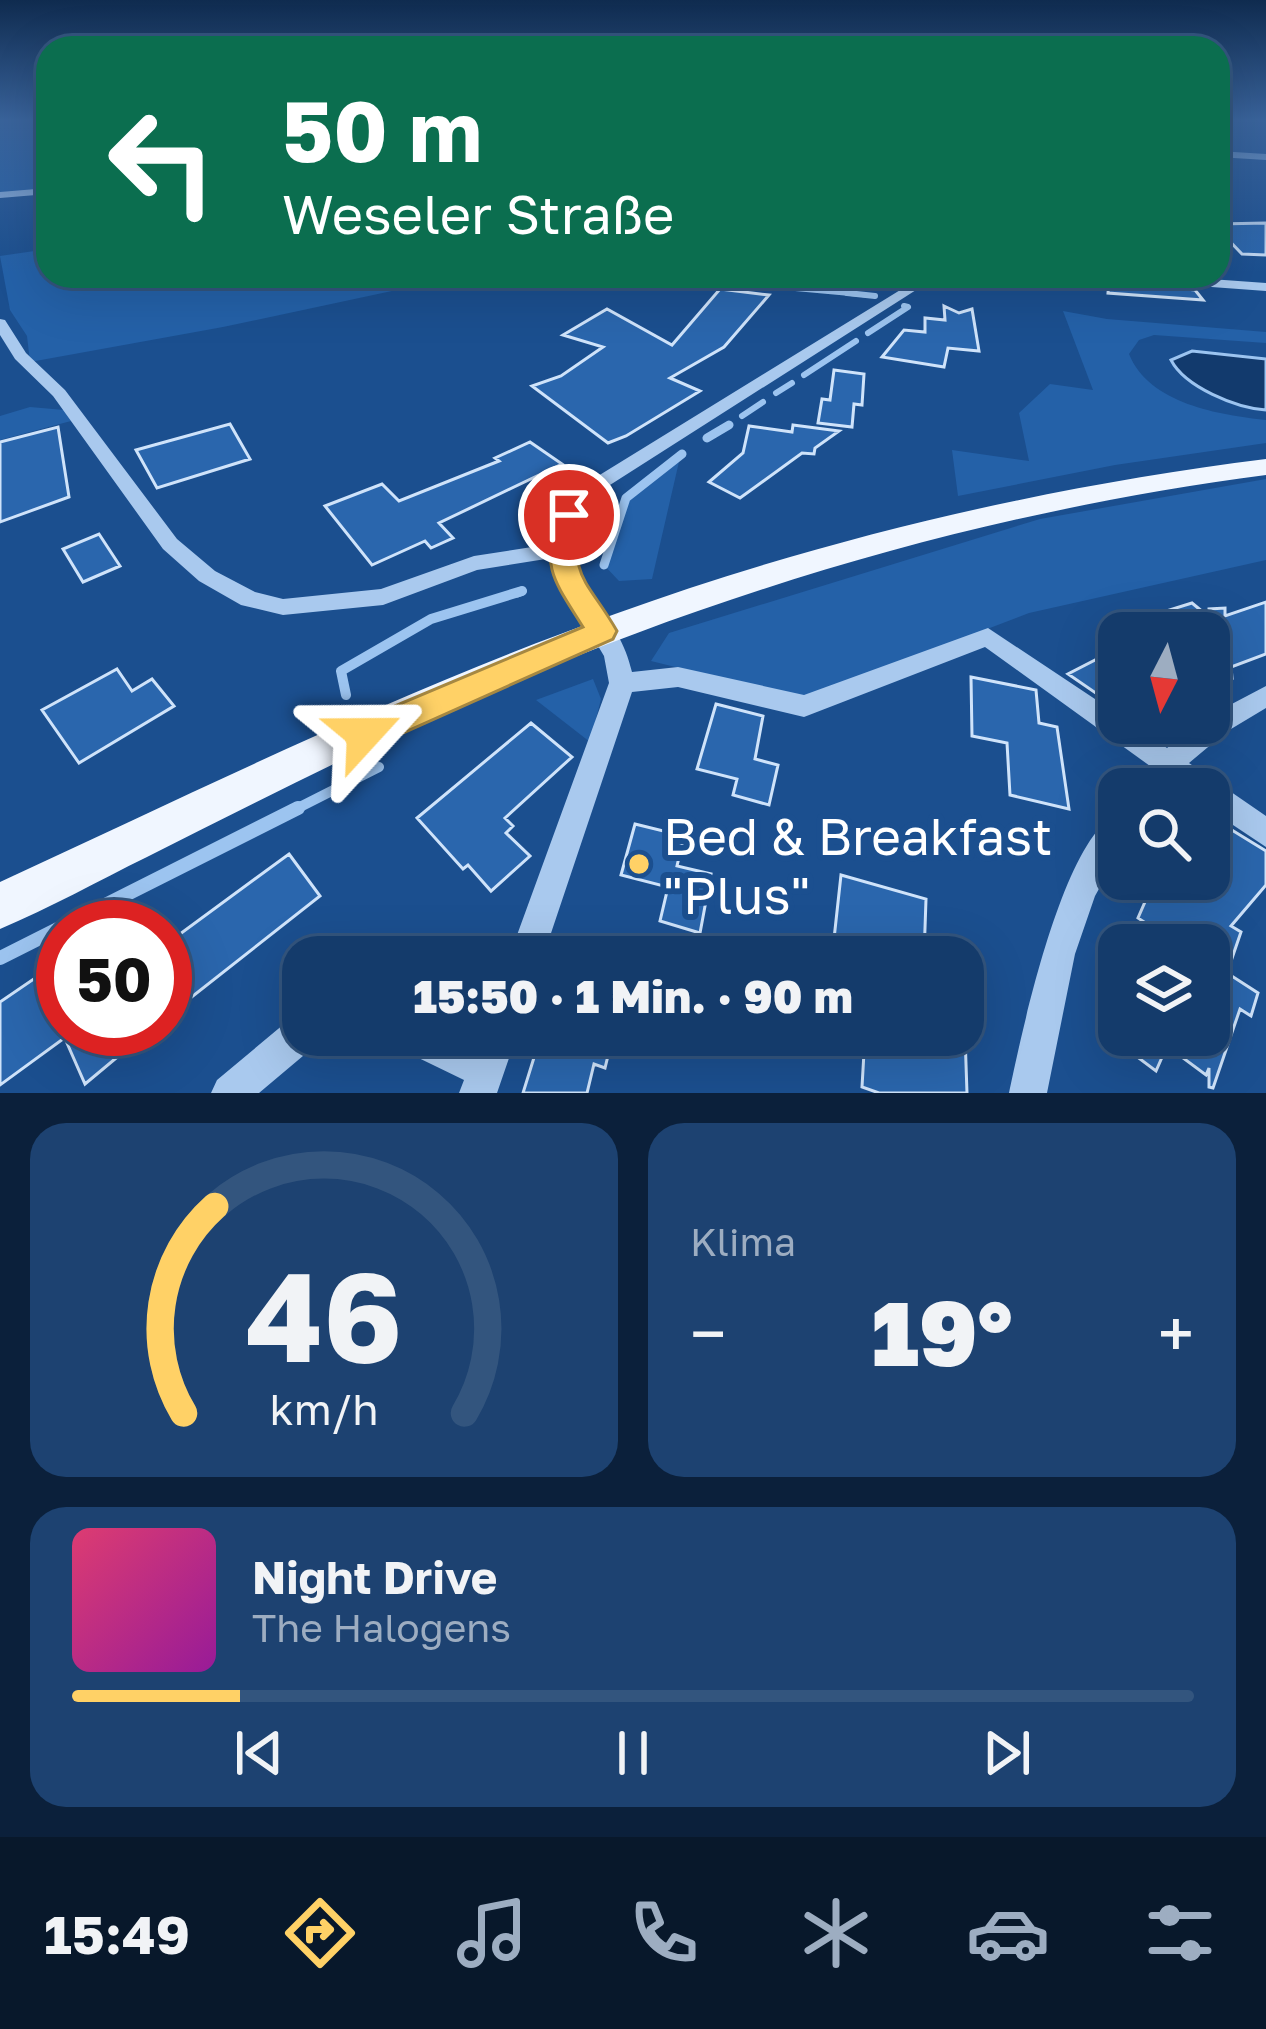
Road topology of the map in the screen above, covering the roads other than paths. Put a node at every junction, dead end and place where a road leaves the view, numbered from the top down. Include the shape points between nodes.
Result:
1 (36, 192) edge
2 (0, 195) edge
3 (1230, 284) edge
4 (1266, 287) edge
5 (913, 288) edge
6 (0, 323) edge
7 (1266, 467) edge
8 (560, 550) junction
9 (602, 631) junction
10 (622, 683) junction
11 (1266, 696) edge
12 (1167, 763) junction
13 (1163, 768) edge
14 (1174, 768) edge
15 (1230, 807) edge
16 (1266, 833) edge
17 (1098, 855) edge
18 (0, 907) edge
19 (533, 936) edge
20 (282, 1050) edge
21 (443, 1056) edge
22 (482, 1082) edge
23 (230, 1093) edge
24 (1028, 1093) edge

1 - 2 street
3 - 4 street
5 - 8 street via 592,488 569,515
6 - 8 street via 170,544 249,599 283,607 383,597 474,563
7 - 9 main road via 937,526
8 - 9 street via 565,575
9 - 10 street
9 - 18 main road via 238,791
10 - 12 street via 678,677 804,706 988,637
10 - 19 street
11 - 12 street via 1217,721
12 - 13 street
12 - 14 street
15 - 16 street
17 - 24 street via 1050,980
20 - 23 street
21 - 22 street

